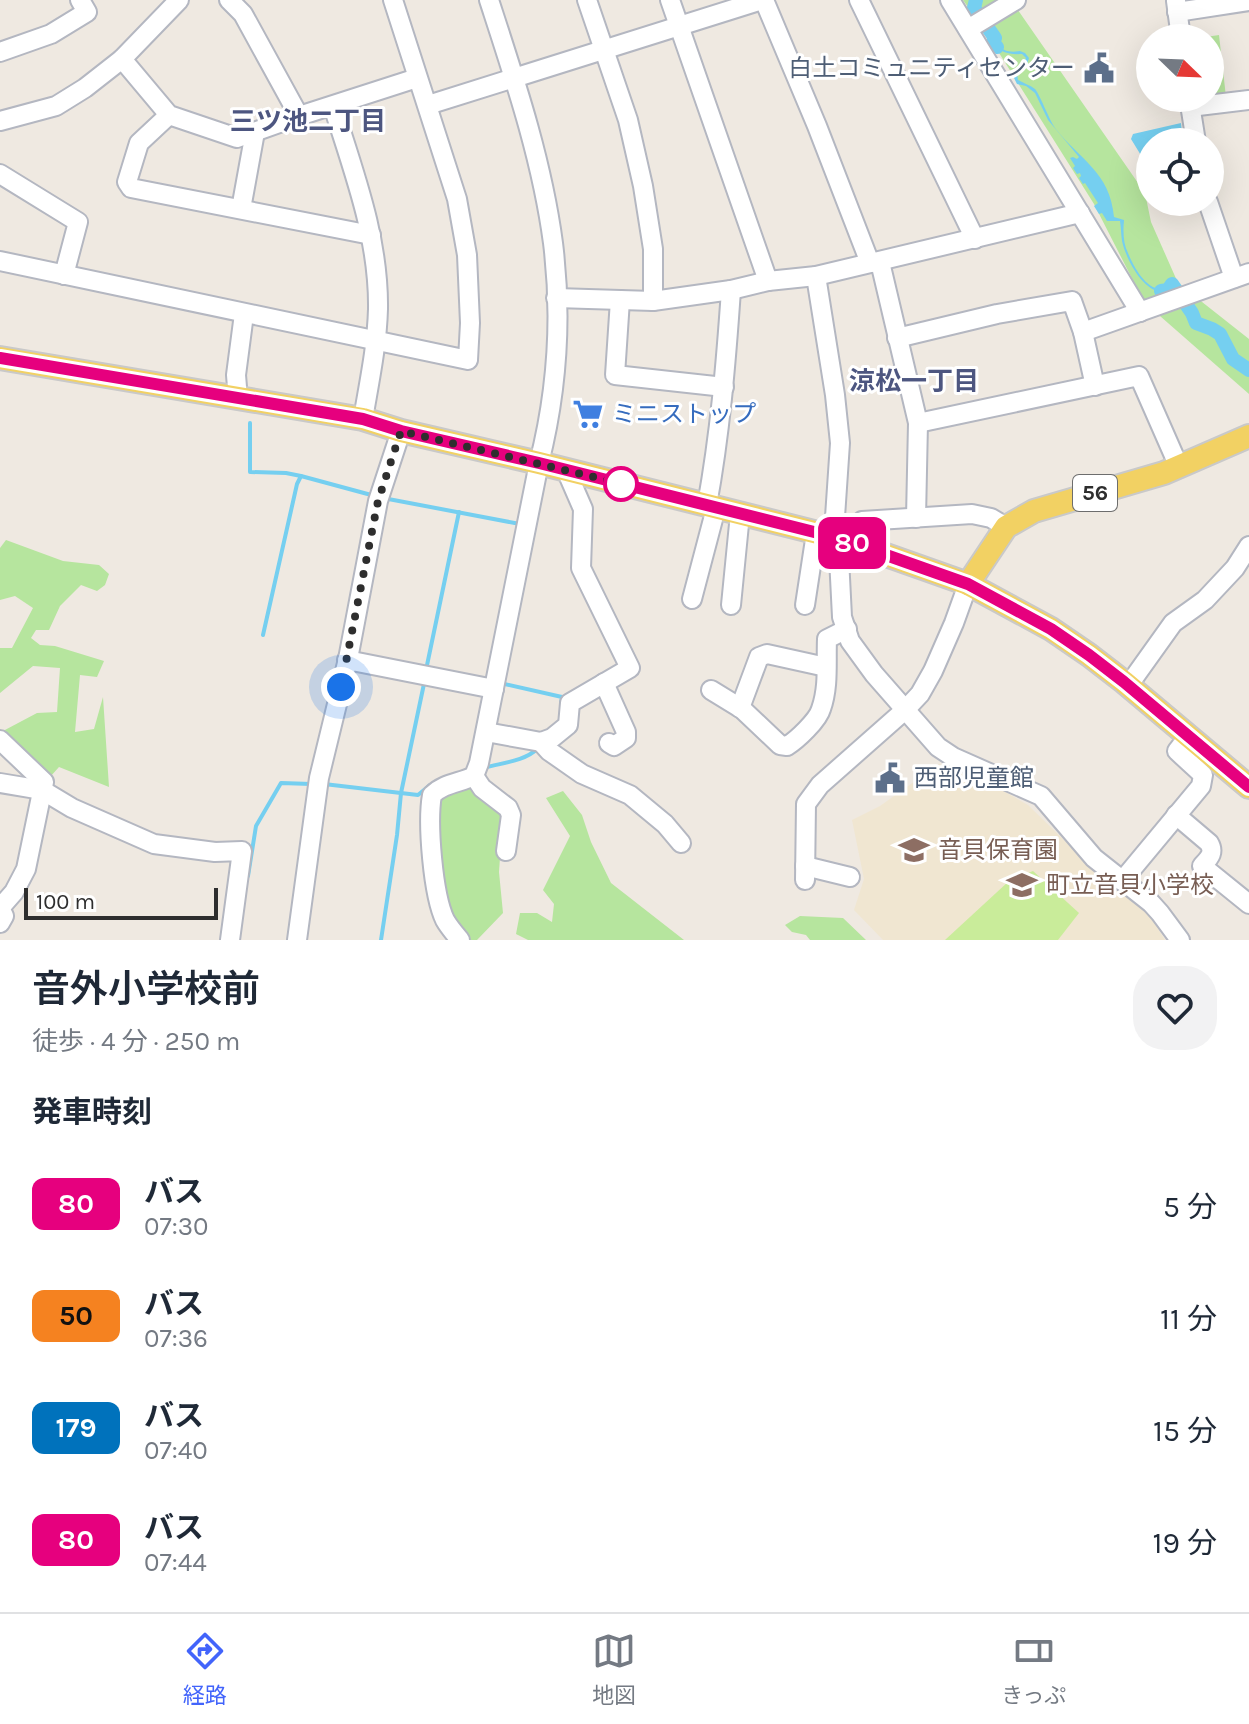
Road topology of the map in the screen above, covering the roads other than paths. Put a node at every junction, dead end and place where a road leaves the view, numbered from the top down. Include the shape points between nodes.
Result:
1 (80, 0) edge
2 (229, 0) edge
3 (393, 0) edge
4 (489, 0) edge
5 (587, 0) edge
6 (670, 0) edge
7 (763, 0) edge
8 (859, 0) edge
9 (950, 0) edge
10 (1249, 1) edge
11 (170, 4) edge
12 (1010, 4) edge
13 (1177, 6) edge
14 (679, 26) junction
15 (971, 28) junction
16 (602, 49) junction
17 (0, 52) edge
18 (122, 59) junction
19 (417, 78) junction
20 (515, 79) junction
21 (1224, 104) edge
22 (1248, 104) edge
23 (428, 105) junction
24 (333, 106) junction
25 (169, 115) junction
26 (299, 116) junction
27 (0, 121) edge
28 (255, 132) junction
29 (0, 174) edge
30 (241, 209) junction
31 (1080, 213) junction
32 (1214, 216) edge
33 (371, 235) junction
34 (975, 239) junction
35 (0, 261) edge
36 (875, 262) junction
37 (64, 275) junction
38 (816, 276) junction
39 (1242, 276) edge
40 (768, 281) junction
41 (731, 290) junction
42 (556, 298) junction
43 (620, 300) junction
44 (653, 301) junction
45 (1140, 312) junction
46 (244, 314) junction
47 (1083, 332) junction
48 (897, 338) junction
49 (376, 341) junction
50 (0, 358) edge
51 (1095, 386) junction
52 (724, 387) junction
53 (238, 399) junction
54 (363, 419) junction
55 (918, 423) junction
56 (401, 431) junction
57 (1249, 436) edge
58 (539, 463) junction
59 (1179, 467) junction
60 (566, 470) junction
61 (712, 506) junction
62 (740, 514) junction
63 (916, 518) junction
64 (862, 521) dead end
65 (1006, 527) junction
66 (827, 535) junction
67 (1249, 546) edge
68 (968, 584) junction
69 (692, 599) dead end
70 (731, 605) dead end
71 (805, 605) dead end
72 (847, 629) junction
73 (347, 660) junction
74 (826, 667) junction
75 (604, 683) junction
76 (1128, 686) junction
77 (494, 689) junction
78 (711, 690) dead end
79 (740, 708) junction
80 (905, 710) junction
81 (486, 732) junction
82 (1188, 737) junction
83 (0, 740) edge
84 (541, 742) junction
85 (609, 743) dead end
86 (474, 776) junction
87 (0, 783) edge
88 (1249, 787) edge
89 (42, 790) junction
90 (1176, 815) junction
91 (681, 843) dead end
92 (506, 851) dead end
93 (850, 877) dead end
94 (1122, 881) junction
95 (1249, 904) edge
96 (0, 908) edge
97 (0, 923) edge
98 (230, 940) edge
99 (297, 940) edge
100 (460, 940) edge
101 (1180, 940) edge

1 - 17 street via 87,12 51,34
2 - 26 street via 243,14
3 - 19 street
4 - 20 street
5 - 16 street
6 - 14 street
7 - 14 street
7 - 36 street
8 - 34 street
9 - 15 street
10 - 13 street
11 - 18 street
12 - 15 street
14 - 16 street
14 - 40 street
15 - 31 street
16 - 20 street
16 - 44 street via 628,120 643,186 653,249
18 - 25 street
18 - 27 street via 56,106
19 - 23 street
19 - 24 street
20 - 23 street
20 - 42 street via 547,208
21 - 22 street
23 - 49 street via 457,199 467,255 468,360
24 - 26 street
24 - 33 street
25 - 28 street via 237,138
25 - 30 street via 139,143 127,182 131,188
26 - 28 street
28 - 30 street
29 - 37 street via 78,222
30 - 33 street
31 - 34 street
31 - 45 street
32 - 39 street
33 - 49 street
34 - 36 street
35 - 37 street
36 - 38 street
36 - 48 street
37 - 46 street
38 - 40 street
38 - 66 street via 840,443 835,517
39 - 45 street
40 - 41 street
41 - 44 street
41 - 52 street
42 - 43 street
42 - 58 street via 554,383
43 - 44 street
43 - 52 street via 615,375
45 - 47 street
46 - 49 street
46 - 53 street
47 - 48 street via 1072,301
47 - 51 street
48 - 55 street
49 - 54 street
50 - 53 main road
51 - 55 street
51 - 59 street via 1139,376
52 - 61 street
53 - 54 main road
54 - 56 main road
55 - 63 street
56 - 58 main road
56 - 73 street via 378,501
57 - 59 main road, 56
58 - 60 main road
58 - 77 street
59 - 65 main road, 56 via 1034,511
60 - 61 main road
60 - 75 street via 583,509 581,568 630,668
61 - 62 main road
61 - 69 street
62 - 66 main road
62 - 70 street
63 - 64 street
63 - 65 street via 972,514
65 - 68 main road, 56
66 - 68 main road
66 - 71 street
66 - 72 street
67 - 76 street via 1205,600 1173,623
68 - 76 main road via 1051,629
68 - 80 street via 933,671
72 - 74 street via 827,639
72 - 80 street via 850,641
73 - 77 street
73 - 99 street via 319,778
74 - 79 street via 762,655
74 - 79 street via 819,715 787,746
75 - 84 street via 570,703 568,725
75 - 85 street via 626,738 614,746
76 - 82 main road
77 - 81 street
78 - 79 street
80 - 93 street via 820,785 806,804 805,873
80 - 94 street via 953,757 1041,796 1094,858
81 - 84 street
81 - 86 street
82 - 88 main road
82 - 90 street via 1177,751 1203,775 1201,786
83 - 89 street via 44,782
84 - 91 street via 582,774 630,795
86 - 92 street via 511,815
86 - 100 street via 437,789 429,809 440,905
87 - 89 street
89 - 96 street via 26,869
89 - 98 street via 154,844 242,851
90 - 94 street
90 - 95 street via 1212,847 1202,866
94 - 101 street via 1160,913
96 - 97 street

